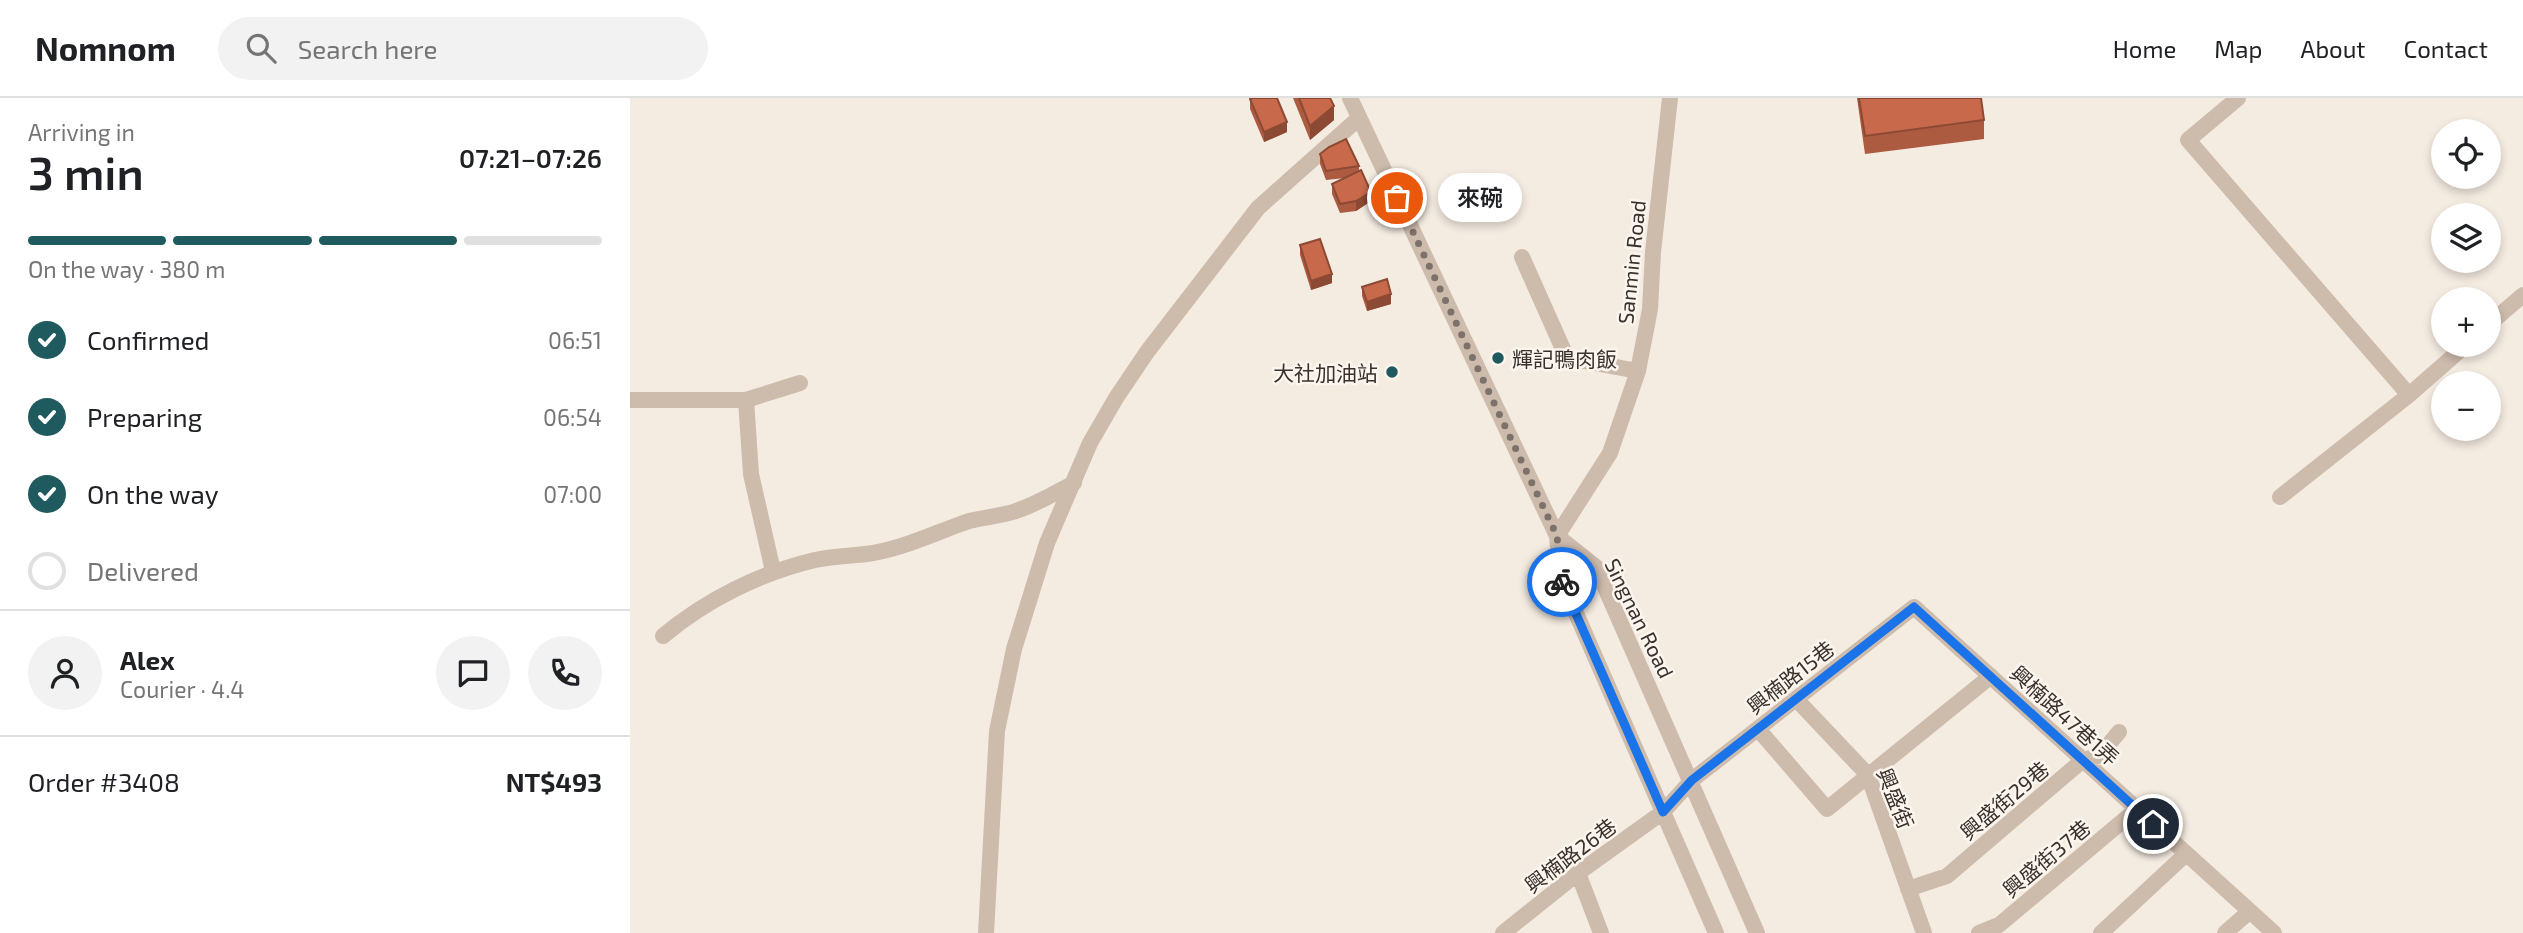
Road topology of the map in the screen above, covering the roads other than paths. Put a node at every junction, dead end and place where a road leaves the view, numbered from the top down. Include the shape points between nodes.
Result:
1 (1670, 98) edge
2 (2238, 98) edge
3 (1357, 105) edge
4 (1522, 257) dead end
5 (2523, 295) edge
6 (2501, 314) edge
7 (2452, 357) edge
8 (1638, 371) junction
9 (800, 383) dead end
10 (2409, 395) junction
11 (630, 400) edge
12 (746, 400) junction
13 (1074, 483) junction
14 (2280, 498) dead end
15 (1557, 536) junction
16 (773, 571) junction
17 (1914, 607) joint
18 (663, 636) dead end
19 (1991, 676) junction
20 (1796, 698) junction
21 (1758, 729) junction
22 (2119, 732) dead end
23 (2083, 760) junction
24 (1868, 775) junction
25 (1692, 780) junction
26 (2137, 809) junction
27 (1663, 812) junction
28 (2186, 854) junction
29 (1578, 873) junction
30 (1908, 889) junction
31 (2250, 911) junction
32 (986, 933) edge
33 (1503, 933) edge
34 (1601, 933) edge
35 (1716, 933) edge
36 (1757, 933) edge
37 (1924, 933) edge
38 (1979, 933) edge
39 (2101, 933) edge
40 (2225, 933) edge
41 (2274, 933) edge

1 - 8 street, Sanmin Road via 1650,309
2 - 10 street via 2188,140
3 - 13 street via 1258,208 1184,302 1116,398
3 - 15 street
4 - 8 street via 1567,358
5 - 6 street
7 - 10 street
8 - 15 street, Sanmin Road via 1609,453
9 - 12 street
10 - 14 street
11 - 12 street
12 - 16 street via 751,474
13 - 16 street via 1032,506 972,520 928,538
13 - 32 street via 1047,543 1014,649 997,731
15 - 25 street, Singnan Road via 1596,567
15 - 27 street via 1561,579
16 - 18 street via 719,598
17 - 19 street, 興楠路47巷1弄
17 - 20 street, 興楠路15巷
19 - 23 street, 興楠路47巷1弄
19 - 24 street
20 - 21 street, 興楠路15巷
20 - 24 street, 興盛街
21 - 24 street via 1827,809
21 - 25 street, 興楠路15巷
22 - 23 street, 興盛街29巷 via 2099,756
23 - 26 street, 興楠路47巷1弄
23 - 30 street, 興盛街29巷 via 1947,876
24 - 30 street, 興盛街
25 - 27 street, 興楠路15巷
25 - 36 street, Singnan Road
26 - 28 street, 興楠路47巷1弄
26 - 38 street, 興盛街37巷 via 1999,925
27 - 29 street, 興楠路26巷
27 - 35 street
28 - 31 street, 興楠路47巷1弄
28 - 39 street
29 - 33 street, 興楠路26巷
29 - 34 street
30 - 37 street, 興盛街
31 - 40 street
31 - 41 street, 興楠路47巷1弄

